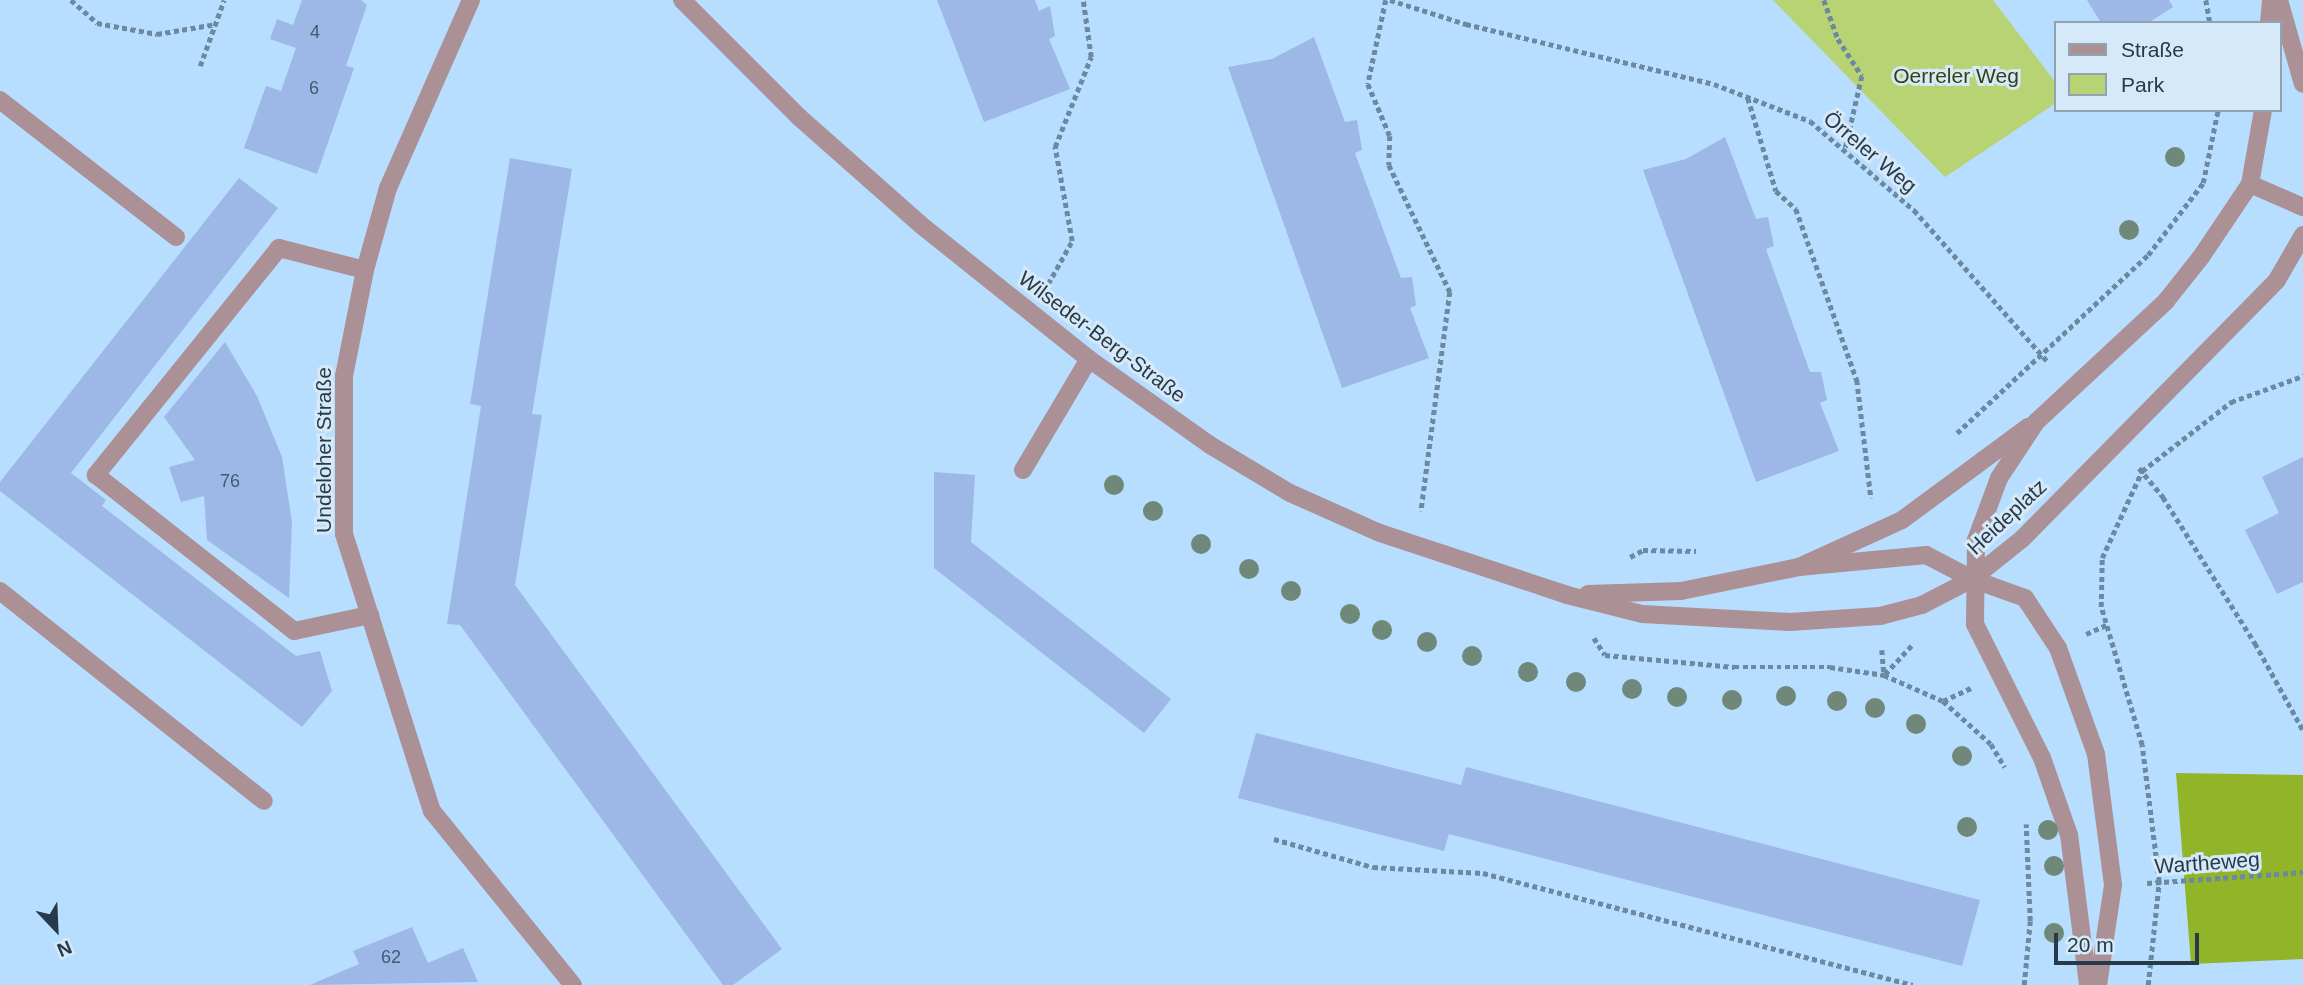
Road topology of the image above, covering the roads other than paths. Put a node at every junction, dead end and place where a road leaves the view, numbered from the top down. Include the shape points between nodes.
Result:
1 (471, 0) edge
2 (682, 0) edge
3 (2271, 0) edge
4 (2279, 0) edge
5 (2269, 21) edge
6 (2303, 84) edge
7 (0, 100) edge
8 (2263, 112) edge
9 (2250, 184) junction
10 (2303, 207) edge
11 (2303, 235) edge
12 (176, 237) dead end
13 (365, 270) junction
14 (1089, 359) junction
15 (2036, 422) junction
16 (1023, 470) dead end
17 (1799, 567) junction
18 (1972, 579) junction
19 (0, 591) edge
20 (1567, 595) junction
21 (370, 615) junction
22 (264, 801) dead end
23 (573, 985) edge
24 (2088, 985) edge
25 (2098, 985) edge

1 - 13 street, Undeloher Straße via 388,188
2 - 14 street, Wilseder-Berg-Straße via 799,117
3 - 5 street
4 - 6 street
7 - 12 street
8 - 9 street
9 - 10 street
9 - 15 street, Heideplatz via 2166,302
11 - 18 street, Heideplatz via 2277,280 2022,540
13 - 21 street, Undeloher Straße via 344,376 344,534
13 - 21 street via 279,248 96,475 294,631
14 - 16 street
14 - 20 street, Wilseder-Berg-Straße via 1210,445 1290,493 1417,547
15 - 17 street, Wilseder-Berg-Straße via 1902,520
15 - 18 street, Heideplatz via 1999,478 1976,540
17 - 18 street, Wilseder-Berg-Straße via 1926,555
17 - 20 street, Wilseder-Berg-Straße via 1681,591
18 - 20 street, Wilseder-Berg-Straße via 1922,604 1880,616 1790,622 1642,614
18 - 24 street via 1975,624 2042,758 2069,835
18 - 25 street via 2025,598 2058,648 2096,754 2113,885
19 - 22 street
21 - 23 street, Undeloher Straße via 432,811

